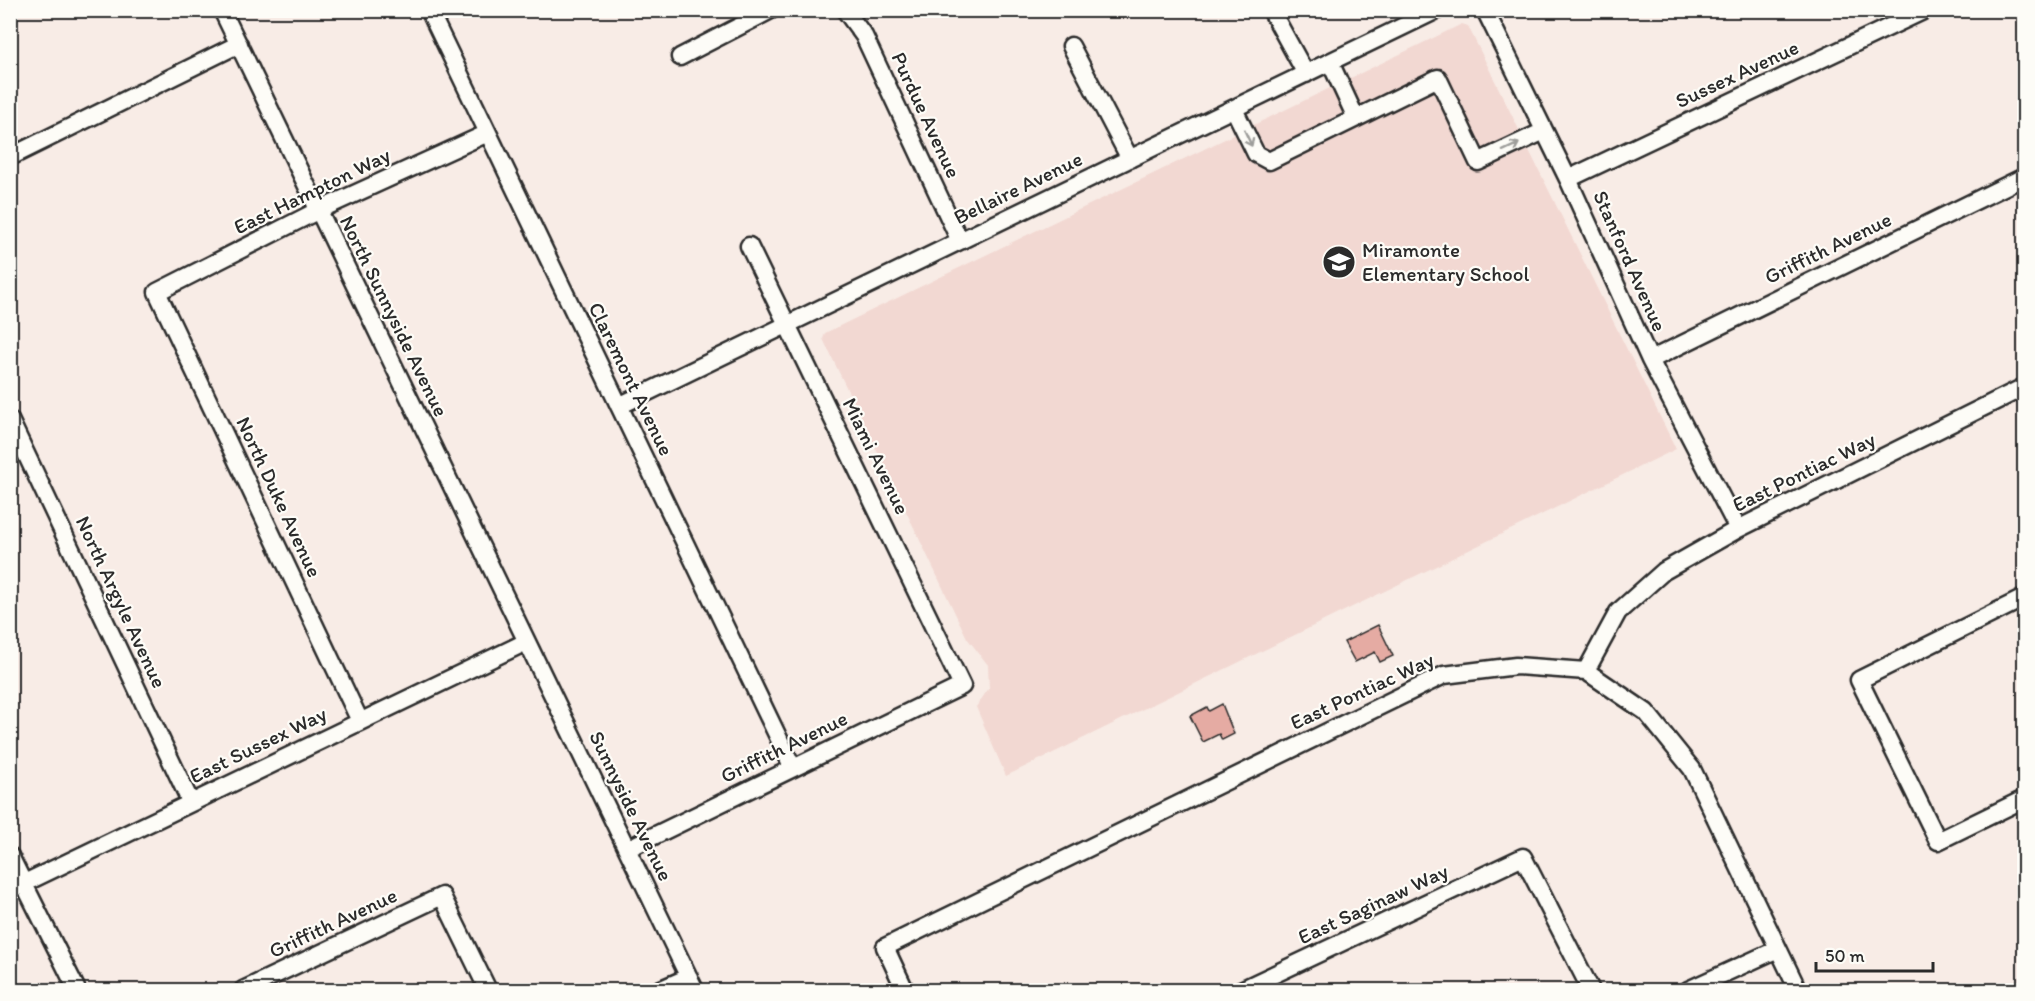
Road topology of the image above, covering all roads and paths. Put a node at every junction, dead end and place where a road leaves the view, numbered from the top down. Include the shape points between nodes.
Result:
1 (222, 10) edge
2 (429, 10) edge
3 (771, 10) edge
4 (845, 10) edge
5 (1271, 10) edge
6 (1437, 10) edge
7 (1485, 10) edge
8 (1925, 10) edge
9 (239, 44) junction
10 (1071, 46) dead end
11 (680, 57) dead end
12 (1330, 62) junction
13 (1305, 74) junction
14 (1234, 108) junction
15 (1356, 118) junction
16 (1544, 131) junction
17 (488, 133) junction
18 (10, 157) edge
19 (1130, 159) junction
20 (2025, 177) edge
21 (1568, 179) junction
22 (319, 210) junction
23 (960, 241) junction
24 (749, 246) dead end
25 (157, 292) joint
26 (788, 325) junction
27 (1650, 360) junction
28 (2025, 387) edge
29 (619, 406) junction
30 (10, 420) edge
31 (1738, 529) junction
32 (2025, 598) edge
33 (526, 642) junction
34 (1586, 671) junction
35 (962, 686) joint
36 (360, 721) junction
37 (793, 768) junction
38 (2025, 800) edge
39 (191, 802) junction
40 (627, 849) junction
41 (10, 856) edge
42 (17, 886) edge
43 (1778, 949) junction
44 (692, 984) edge
45 (77, 990) edge
46 (243, 990) edge
47 (488, 990) edge
48 (659, 990) edge
49 (905, 990) edge
50 (1241, 990) edge
51 (1591, 990) edge
52 (1688, 990) edge
53 (1798, 990) edge

1 - 9 street, North Sunnyside Avenue
2 - 17 street, Claremont Avenue
3 - 11 street
4 - 23 street, Purdue Avenue via 864,36
5 - 13 street
6 - 12 street, Bellaire Avenue
7 - 16 street, Stanford Avenue
8 - 21 street, Sussex Avenue
9 - 18 street
9 - 22 street, North Sunnyside Avenue
10 - 19 street
12 - 13 street, Bellaire Avenue
12 - 15 street
13 - 14 street, Bellaire Avenue
14 -> 15 street via 1256,154 1269,160
14 - 19 street, Bellaire Avenue
15 -> 16 street via 1438,78 1478,162
16 - 21 street, Stanford Avenue
17 - 22 street, East Hampton Way
17 - 29 street, Claremont Avenue
19 - 23 street, Bellaire Avenue
20 - 27 street, Griffith Avenue
21 - 27 street, Stanford Avenue
22 - 25 street, East Hampton Way
22 - 33 street, North Sunnyside Avenue
23 - 26 street, Bellaire Avenue
24 - 26 street, Miami Avenue
25 - 36 street, North Duke Avenue
26 - 29 street, Bellaire Avenue
26 - 35 street, Miami Avenue
27 - 31 street, Stanford Avenue
28 - 31 street, East Pontiac Way
29 - 37 street, Claremont Avenue
30 - 39 street, North Argyle Avenue
31 - 34 street, East Pontiac Way via 1664,571 1618,612
32 - 38 street via 1859,680 1938,841
33 - 36 street, East Sussex Way
33 - 40 street, Sunnyside Avenue
34 - 43 street via 1646,712 1692,769
34 - 49 street, East Pontiac Way via 1516,666 1444,675 885,947
35 - 37 street, Griffith Avenue
36 - 39 street, East Sussex Way
37 - 40 street, Griffith Avenue
39 - 42 street, East Sussex Way
40 - 44 street, Sunnyside Avenue
41 - 42 street
42 - 45 street
43 - 52 street
43 - 53 street
44 - 48 street
46 - 47 street, Griffith Avenue via 442,896
50 - 51 street, East Saginaw Way via 1523,857

